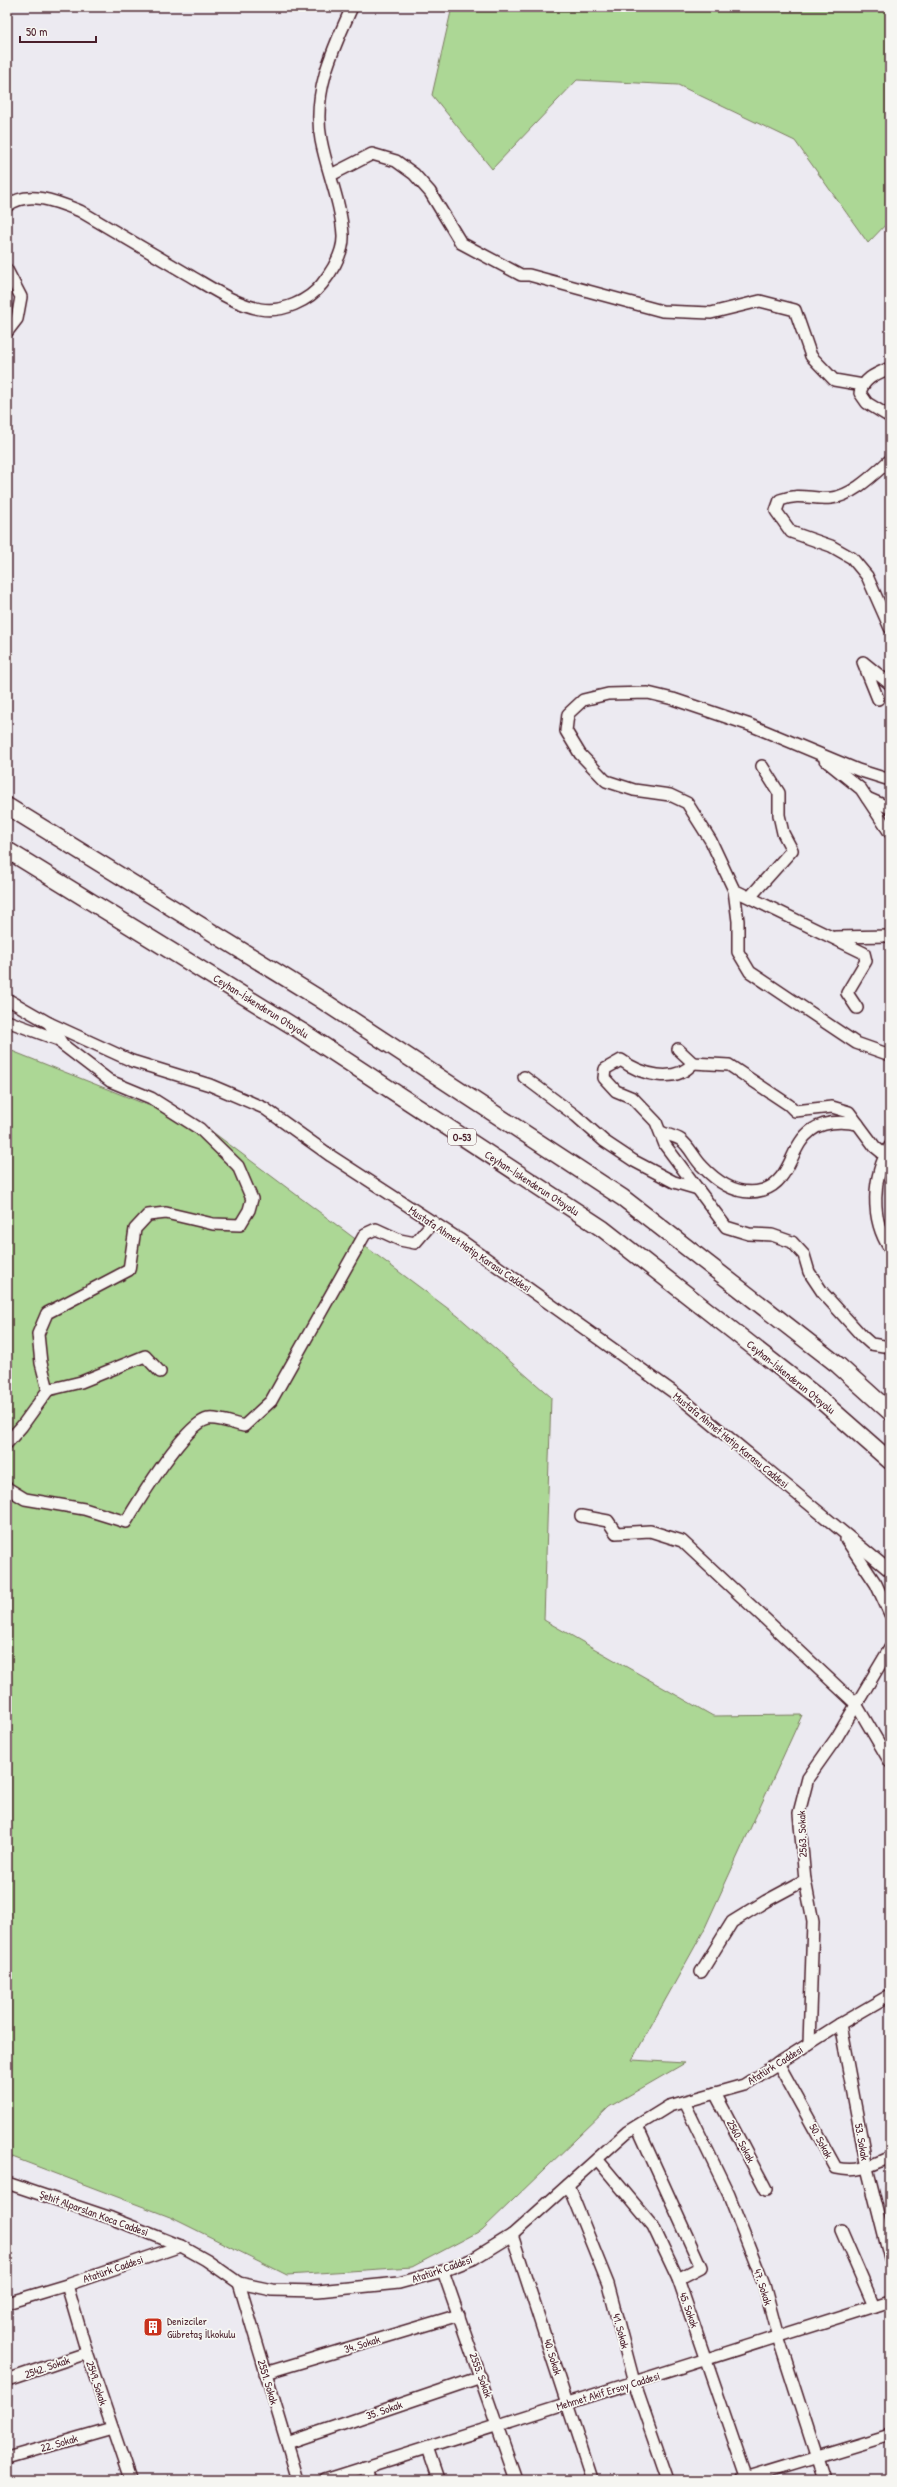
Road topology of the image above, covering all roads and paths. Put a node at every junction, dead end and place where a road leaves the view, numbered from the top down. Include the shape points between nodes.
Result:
1 (352, 7) edge
2 (331, 175) junction
3 (7, 206) edge
4 (8, 275) edge
5 (7, 332) edge
6 (890, 368) edge
7 (863, 384) junction
8 (890, 417) edge
9 (890, 460) edge
10 (890, 628) edge
11 (890, 684) edge
12 (878, 699) dead end
13 (819, 754) junction
14 (762, 766) dead end
15 (890, 780) edge
16 (867, 798) junction
17 (7, 806) edge
18 (890, 808) edge
19 (890, 833) edge
20 (7, 850) edge
21 (734, 890) junction
22 (750, 897) junction
23 (890, 936) edge
24 (835, 937) junction
25 (7, 999) edge
26 (857, 1008) dead end
27 (7, 1021) edge
28 (49, 1023) junction
29 (59, 1040) junction
30 (678, 1049) dead end
31 (890, 1055) edge
32 (693, 1063) junction
33 (524, 1077) dead end
34 (858, 1124) junction
35 (661, 1132) junction
36 (887, 1150) edge
37 (698, 1188) junction
38 (433, 1222) junction
39 (890, 1250) edge
40 (890, 1347) edge
41 (160, 1372) dead end
42 (48, 1390) junction
43 (890, 1412) edge
44 (7, 1443) edge
45 (890, 1461) edge
46 (7, 1488) edge
47 (581, 1516) dead end
48 (834, 1524) junction
49 (890, 1572) edge
50 (890, 1614) edge
51 (890, 1648) edge
52 (856, 1704) junction
53 (890, 1762) edge
54 (805, 1880) junction
55 (701, 1972) dead end
56 (890, 1995) edge
57 (840, 2024) junction
58 (809, 2044) junction
59 (778, 2063) junction
60 (715, 2093) junction
61 (684, 2102) junction
62 (637, 2126) junction
63 (890, 2157) edge
64 (597, 2159) junction
65 (867, 2168) junction
66 (7, 2183) edge
67 (568, 2185) junction
68 (766, 2190) dead end
69 (841, 2230) dead end
70 (512, 2235) junction
71 (181, 2246) junction
72 (890, 2259) edge
73 (443, 2270) junction
74 (678, 2279) junction
75 (239, 2283) junction
76 (67, 2285) junction
77 (890, 2301) edge
78 (7, 2303) edge
79 (874, 2306) junction
80 (459, 2315) junction
81 (778, 2337) junction
82 (87, 2353) junction
83 (706, 2359) junction
84 (265, 2373) junction
85 (481, 2377) junction
86 (7, 2380) edge
87 (634, 2382) junction
88 (567, 2403) junction
89 (498, 2425) junction
90 (112, 2428) junction
91 (890, 2434) edge
92 (286, 2443) junction
93 (427, 2448) junction
94 (7, 2458) edge
95 (817, 2458) junction
96 (365, 2467) junction
97 (130, 2480) edge
98 (298, 2480) edge
99 (325, 2480) edge
100 (369, 2480) edge
101 (438, 2480) edge
102 (516, 2480) edge
103 (592, 2480) edge
104 (668, 2480) edge
105 (745, 2480) edge
106 (824, 2480) edge

1 - 2 street via 330,55 320,92 321,139
2 - 3 street via 343,236 340,252 318,290 306,299 275,310 260,309 230,299 80,211 58,202 30,197
2 - 7 street via 372,154 396,161 414,174 430,192 461,243 521,275 662,311 711,313 760,301 795,310 811,356 834,380
4 - 5 street via 21,297 17,319
6 - 7 street via 874,375
7 - 8 street via 860,393 867,403
9 - 10 street via 861,485 832,498 793,495 780,500 776,511 791,532 831,546 852,558 867,576
11 - 12 street via 863,662
13 - 15 street
13 - 16 street via 861,789
13 - 21 street via 750,725 648,693 608,694 583,700 568,714 566,731 580,754 606,781 634,790 670,795 687,804 712,842
14 - 22 street via 779,793 777,804 780,821 792,850
16 - 18 street
16 - 19 street
17 - 43 highway via 320,999 623,1198 838,1365
20 - 45 highway, Ceyhan-İskenderun Otoyolu / O-53 via 301,1031 603,1229 815,1395
21 - 22 street
21 - 31 street via 738,952 750,972 856,1043
22 - 24 street via 825,935
23 - 24 street
24 - 26 street via 864,953 866,961 847,993
25 - 28 street, Mustafa Ahmet Hatip Karasu Caddesi
27 - 29 street
28 - 29 street
28 - 38 street, Mustafa Ahmet Hatip Karasu Caddesi via 132,1061 210,1085 264,1108 331,1156
29 - 42 street via 62,1045 110,1081 151,1098 200,1129 238,1166 252,1199 240,1225 213,1224 166,1212 148,1215 135,1229 129,1270 47,1312 38,1334 41,1363
30 - 32 street
32 - 34 street via 729,1065 789,1105 794,1111 832,1108 849,1112
32 - 35 street via 687,1070 660,1076 648,1074 620,1060 605,1069 604,1078 616,1091 633,1098 656,1122
33 - 37 street via 576,1116 604,1141 634,1161 674,1182
34 - 35 street via 840,1121 820,1126 804,1136 782,1178 763,1190 740,1192 726,1186 701,1165 680,1140
34 - 36 street via 875,1147
35 - 37 street via 665,1145
36 - 39 street via 876,1181 877,1222 881,1236
37 - 40 street via 726,1227 749,1234 772,1234 792,1242 804,1255 809,1272 823,1293 862,1336 871,1344
38 - 46 street via 415,1243 400,1240 376,1229 365,1234 271,1402 244,1426 208,1419 194,1426 155,1476 126,1522 84,1509 25,1499
38 - 48 street, Mustafa Ahmet Hatip Karasu Caddesi via 676,1394
41 - 42 street via 145,1356 81,1382
42 - 44 street
47 - 52 street via 608,1521 616,1533 650,1531 682,1541
48 - 49 street, Mustafa Ahmet Hatip Karasu Caddesi
48 - 50 street via 876,1584
51 - 52 street, 2563. Sokak
52 - 53 street
52 - 54 street, 2563. Sokak via 837,1737 808,1778 799,1812
54 - 55 street via 732,1922
54 - 58 street, 2563. Sokak via 813,1922
56 - 57 street, Atatürk Caddesi
57 - 58 street, Atatürk Caddesi
57 - 65 street, 53. Sokak
58 - 59 street, Atatürk Caddesi
59 - 60 street, Atatürk Caddesi via 744,2085
59 - 65 street, 50. Sokak via 836,2168 850,2171
60 - 61 street, Atatürk Caddesi
60 - 68 street, 2560. Sokak
61 - 62 street, Atatürk Caddesi via 669,2106
61 - 81 street, 47. Sokak via 729,2195 764,2285
62 - 64 street, Atatürk Caddesi
62 - 74 street via 701,2267
63 - 65 street, 50. Sokak
64 - 67 street, Atatürk Caddesi
64 - 74 street, 45. Sokak via 653,2226
65 - 72 street, 53. Sokak
66 - 71 street, Şehit Alparslan Koca Caddesi via 111,2218
67 - 70 street, Atatürk Caddesi
67 - 87 street, 41. Sokak via 608,2284
69 - 79 street
70 - 73 street, Atatürk Caddesi via 473,2259
70 - 88 street, 40. Sokak
71 - 75 street, Atatürk Caddesi
71 - 76 street, Atatürk Caddesi
73 - 75 street, Atatürk Caddesi via 399,2283 318,2291 272,2290
73 - 80 street, 2555. Sokak
74 - 83 street, 45. Sokak
75 - 84 street, 2551. Sokak
76 - 78 street, Atatürk Caddesi
76 - 82 street, 2549. Sokak
77 - 79 street, Mehmet Akif Ersoy Caddesi
79 - 81 street, Mehmet Akif Ersoy Caddesi
80 - 84 street, 34. Sokak
80 - 85 street, 2555. Sokak
81 - 83 street, Mehmet Akif Ersoy Caddesi
81 - 95 street, 47. Sokak
82 - 86 street, 2542. Sokak
82 - 90 street, 2549. Sokak
83 - 87 street, Mehmet Akif Ersoy Caddesi
83 - 105 street, 45. Sokak
84 - 92 street, 2551. Sokak
85 - 89 street, 2555. Sokak
85 - 92 street, 35. Sokak
87 - 88 street, Mehmet Akif Ersoy Caddesi
87 - 104 street, 41. Sokak
88 - 89 street, Mehmet Akif Ersoy Caddesi
88 - 103 street, 40. Sokak
89 - 93 street, Mehmet Akif Ersoy Caddesi
89 - 102 street, 2555. Sokak
90 - 94 street, 22. Sokak
90 - 97 street, 2549. Sokak
91 - 95 street
92 - 98 street, 2551. Sokak
93 - 96 street, Mehmet Akif Ersoy Caddesi
93 - 101 street
95 - 105 street
95 - 106 street, 47. Sokak
96 - 99 street, Mehmet Akif Ersoy Caddesi
96 - 100 street

